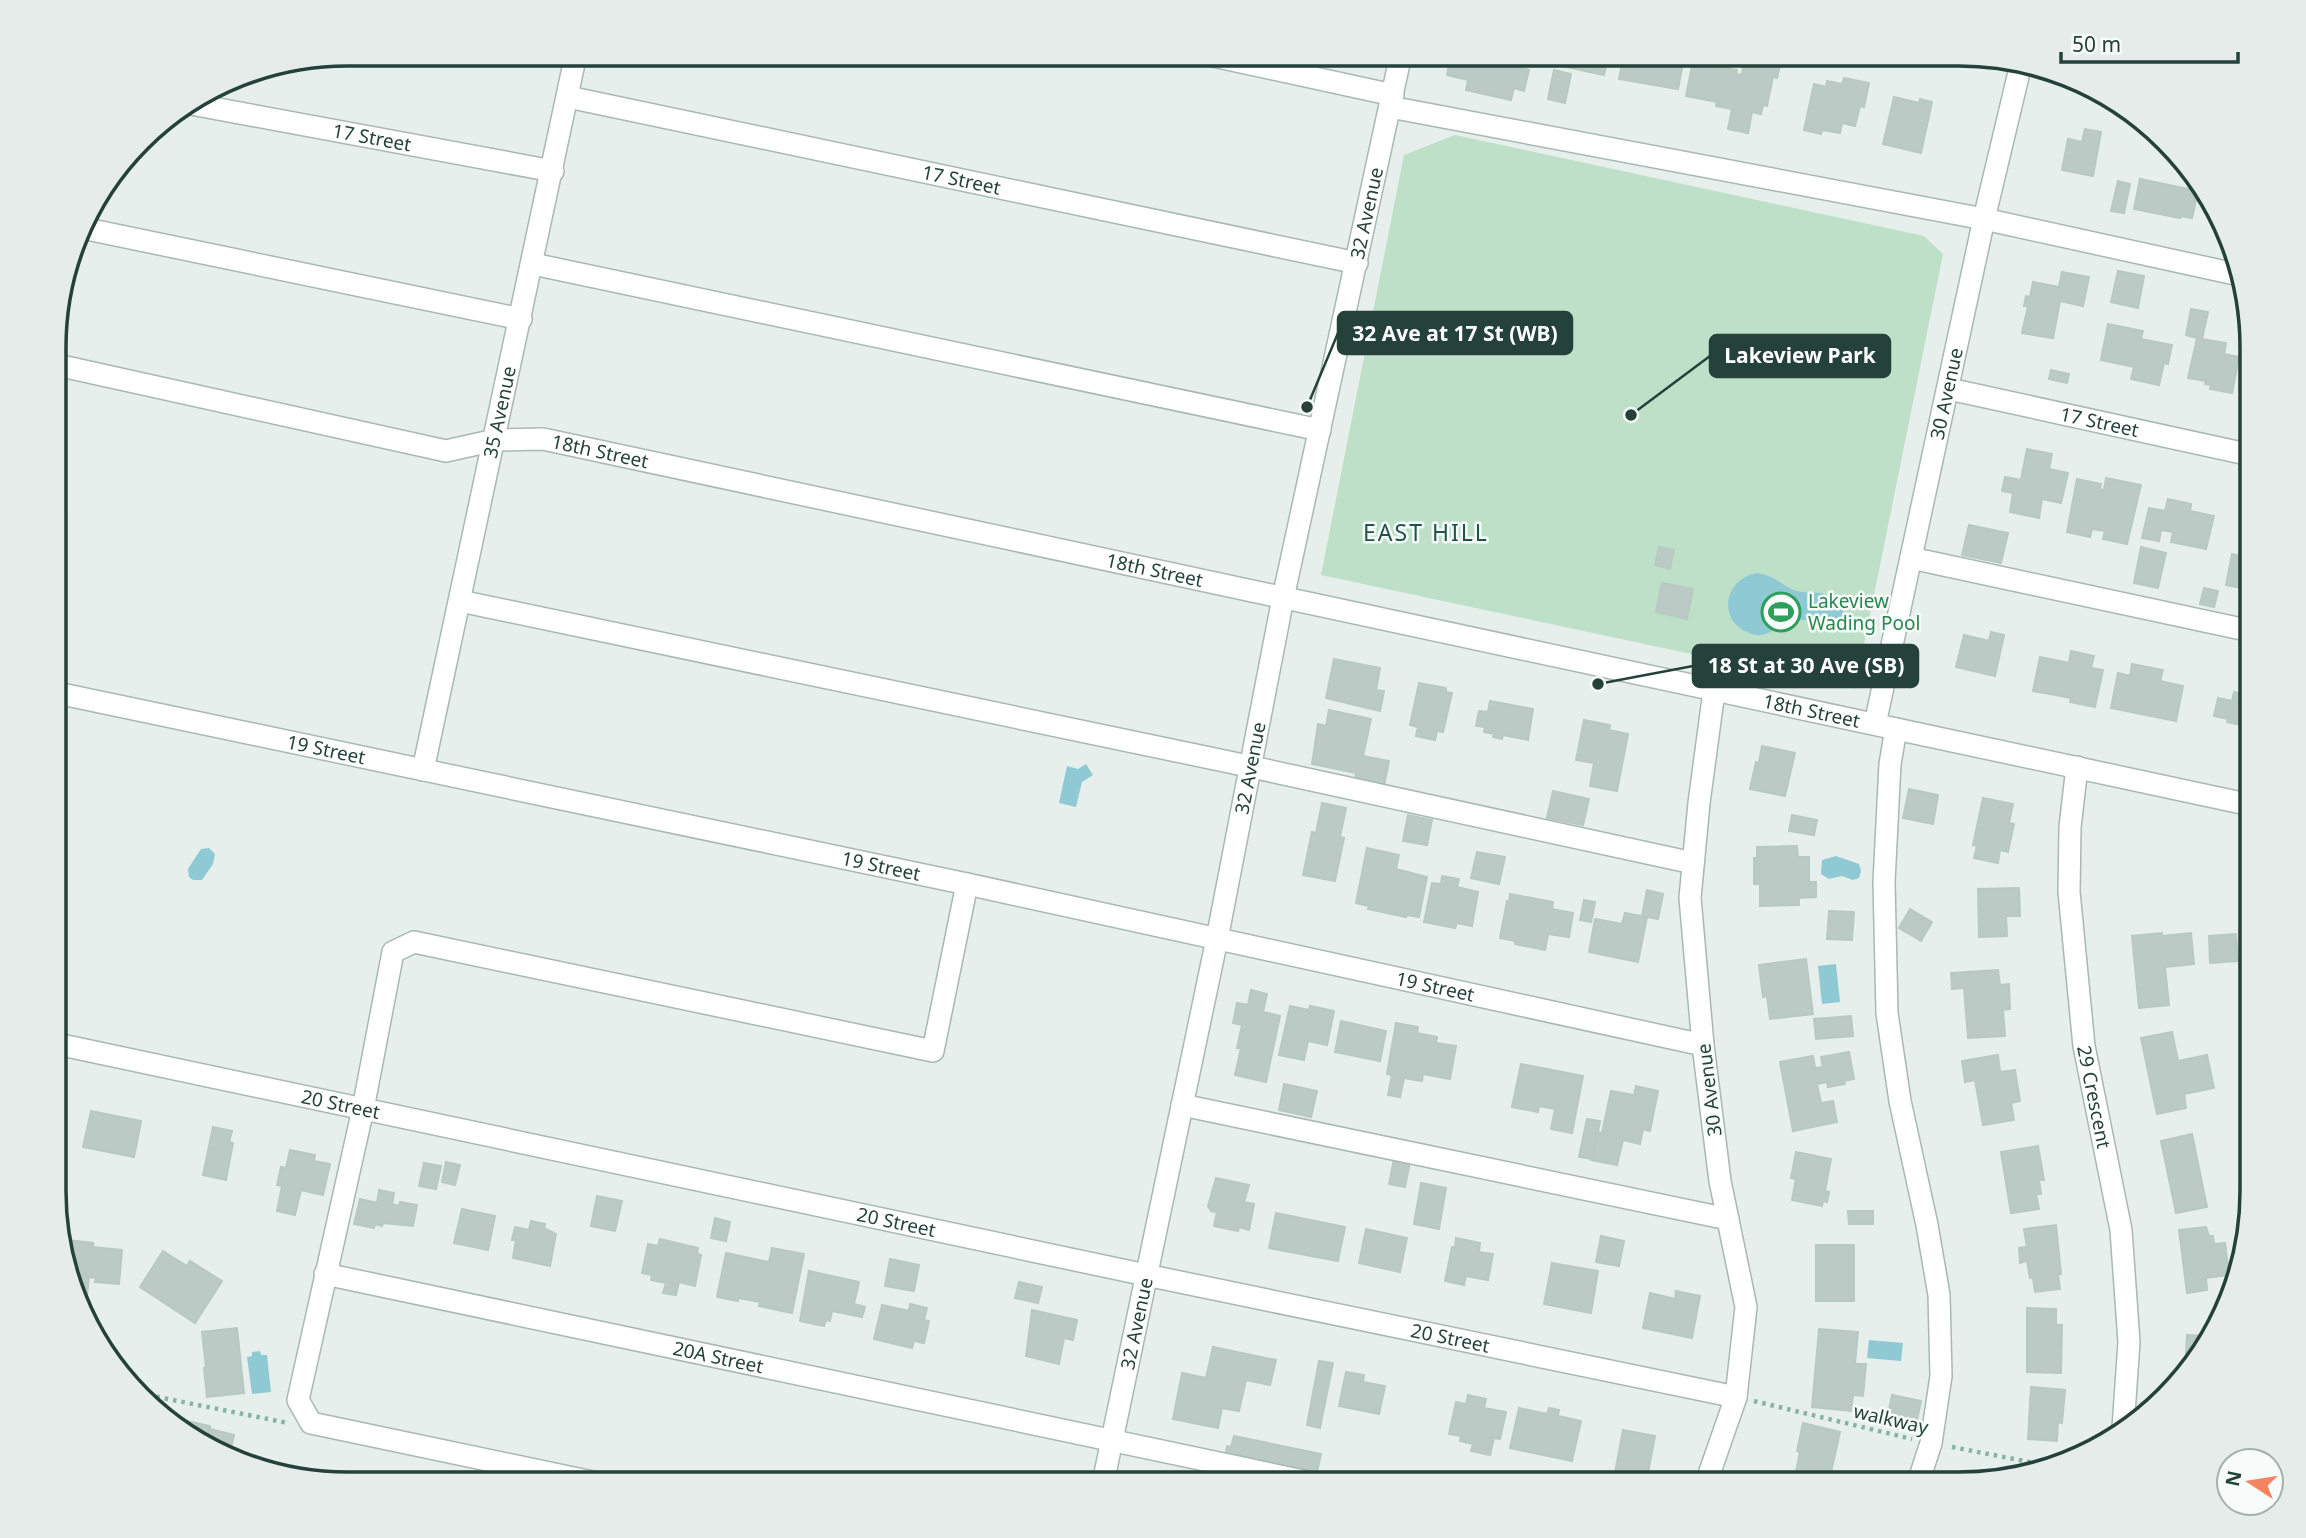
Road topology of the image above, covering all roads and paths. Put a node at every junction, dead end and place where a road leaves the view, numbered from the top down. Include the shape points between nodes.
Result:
1 (574, 66) edge
2 (1252, 66) edge
3 (1398, 66) edge
4 (2019, 73) edge
5 (568, 97) junction
6 (1391, 101) junction
7 (203, 106) edge
8 (553, 171) junction
9 (1984, 219) junction
10 (92, 230) edge
11 (1357, 263) junction
12 (533, 264) junction
13 (2229, 273) edge
14 (521, 318) junction
15 (66, 367) edge
16 (1949, 389) junction
17 (1320, 430) junction
18 (495, 440) junction
19 (2240, 453) edge
20 (1911, 558) junction
21 (1283, 598) junction
22 (460, 601) junction
23 (2240, 629) edge
24 (1714, 691) junction
25 (66, 695) edge
26 (1885, 726) junction
27 (1251, 767) junction
28 (2077, 767) junction
29 (423, 770) junction
30 (2240, 803) edge
31 (1693, 863) junction
32 (967, 884) junction
33 (1217, 939) junction
34 (1703, 1045) junction
35 (66, 1046) edge
36 (1182, 1105) junction
37 (363, 1109) junction
38 (1728, 1219) junction
39 (326, 1274) junction
40 (1146, 1275) junction
41 (157, 1397) edge
42 (1736, 1397) junction
43 (2124, 1418) edge
44 (310, 1422) junction
45 (1111, 1441) junction
46 (1931, 1443) junction
47 (2030, 1462) edge
48 (545, 1472) edge
49 (1105, 1472) edge
50 (1260, 1472) edge
51 (1710, 1472) edge
52 (1922, 1472) edge

1 - 5 street, 35 Avenue
2 - 6 street
3 - 6 street, 32 Avenue
4 - 9 street, 30 Avenue
5 - 8 street, 35 Avenue
5 - 11 street, 17 Street
6 - 9 street
6 - 11 street, 32 Avenue
7 - 8 street, 17 Street
8 - 12 street, 35 Avenue
9 - 13 street
9 - 16 street, 30 Avenue
10 - 14 street
11 - 17 street, 32 Avenue
12 - 14 street, 35 Avenue
12 - 17 street
14 - 18 street, 35 Avenue
15 - 18 street, 18th Street via 446,451
16 - 19 street, 17 Street
16 - 20 street, 30 Avenue
17 - 21 street, 32 Avenue
18 - 21 street, 18th Street via 543,439
18 - 22 street, 35 Avenue
20 - 23 street
20 - 26 street, 30 Avenue
21 - 24 street, 18th Street
21 - 27 street, 32 Avenue
22 - 27 street
22 - 29 street, 35 Avenue
24 - 26 street, 18th Street
24 - 31 street, 30 Avenue
25 - 29 street, 19 Street
26 - 28 street, 18th Street
26 - 46 street, 30 Avenue via 1890,764 1884,883 1887,1013 1939,1295 1941,1376
27 - 31 street
27 - 33 street, 32 Avenue
28 - 30 street, 18th Street
28 - 43 street, 29 Crescent via 2069,892 2084,1046 2121,1230 2129,1342
29 - 32 street, 19 Street
31 - 34 street, 30 Avenue via 1690,898
32 - 33 street, 19 Street
32 - 37 street via 933,1051 414,942 393,952
33 - 34 street, 19 Street
33 - 36 street, 32 Avenue
34 - 38 street, 30 Avenue
35 - 37 street, 20 Street
36 - 38 street
36 - 40 street, 32 Avenue
37 - 39 street
37 - 40 street, 20 Street
38 - 42 street, 30 Avenue via 1746,1307
39 - 44 street via 298,1400
39 - 45 street, 20A Street
40 - 42 street, 20 Street
40 - 45 street, 32 Avenue
41 - 44 path via 286,1423
42 - 46 path, walkway
42 - 51 street, 30 Avenue
44 - 48 street
45 - 49 street, 32 Avenue
45 - 50 street, 20A Street
46 - 47 path, walkway
46 - 52 street, 30 Avenue

